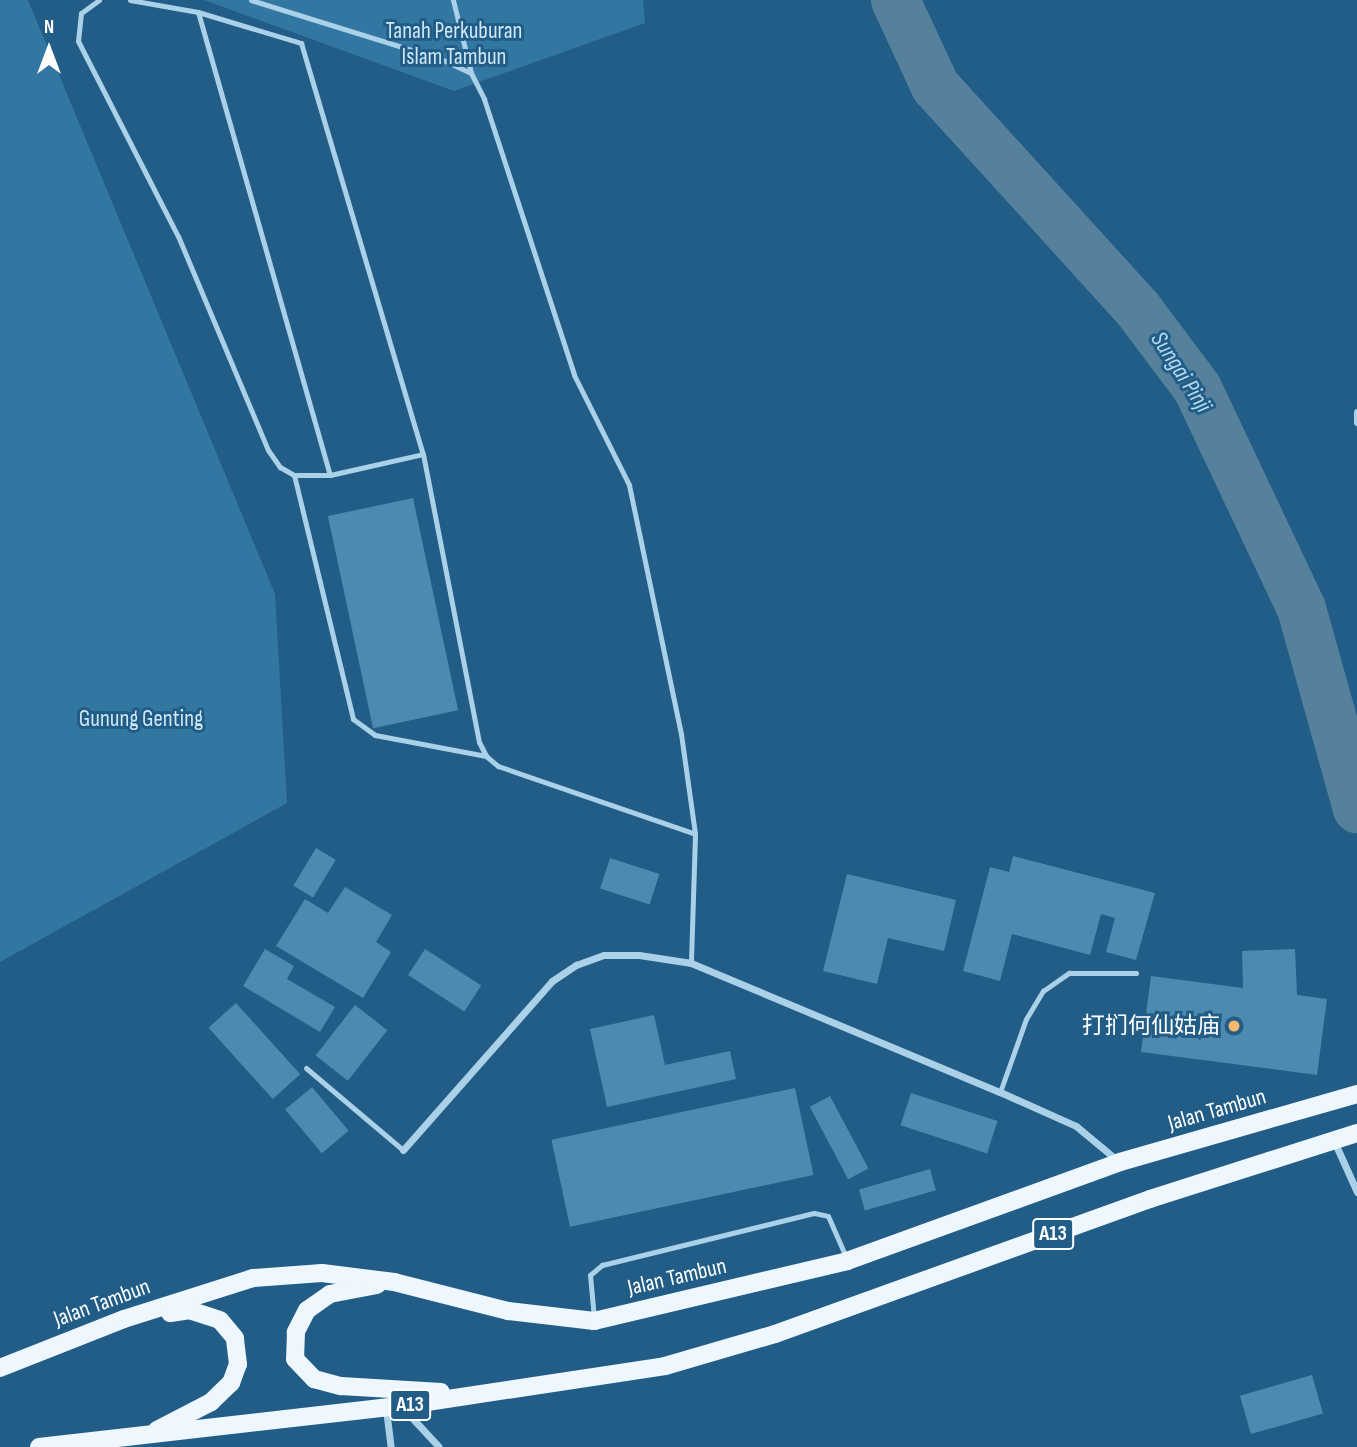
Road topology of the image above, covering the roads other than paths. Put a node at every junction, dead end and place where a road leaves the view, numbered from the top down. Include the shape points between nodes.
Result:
1 (99, 0) edge
2 (130, 0) edge
3 (251, 0) edge
4 (453, 0) edge
5 (198, 12) junction
6 (471, 73) junction
7 (1357, 412) edge
8 (1357, 422) edge
9 (423, 454) junction
10 (294, 475) junction
11 (330, 475) junction
12 (486, 756) junction
13 (695, 834) junction
14 (691, 963) junction
15 (1136, 973) dead end
16 (306, 1068) dead end
17 (1000, 1092) junction
18 (1357, 1094) edge
19 (1357, 1133) edge
20 (1333, 1141) junction
21 (403, 1150) joint
22 (1120, 1162) junction
23 (1357, 1192) edge
24 (847, 1261) junction
25 (394, 1282) junction
26 (124, 1318) junction
27 (594, 1321) junction
28 (0, 1368) edge
29 (472, 1394) junction
30 (394, 1406) junction
31 (146, 1436) junction
32 (39, 1447) edge
33 (391, 1447) edge
34 (439, 1447) edge

1 - 10 lane via 81,13 78,41 178,236 268,450 280,467
2 - 5 lane
3 - 6 lane via 412,48
4 - 6 lane
5 - 9 lane via 302,43
5 - 11 lane
6 - 13 lane via 484,99 574,375 629,485 681,734
7 - 8 street
9 - 11 lane
9 - 12 lane via 479,742
10 - 11 lane
10 - 12 lane via 353,719 375,735
12 - 13 lane via 498,766
13 - 14 lane
14 - 17 street
14 - 21 street via 604,955 576,965 522,1012
15 - 17 lane via 1069,973 1043,991 1026,1020
16 - 21 lane
17 - 22 street via 1076,1126
18 - 22 main road, Jalan Tambun / A13
19 - 20 main road
20 - 23 street
20 - 29 main road, A13 via 1150,1199 775,1334 665,1366
22 - 24 main road, Jalan Tambun / A13
24 - 27 main road, Jalan Tambun / A13
24 - 27 lane via 828,1216 800,1216 594,1268 589,1283
25 - 26 main road, Jalan Tambun / A13 via 322,1273 253,1278
25 - 27 main road, Jalan Tambun / A13 via 508,1311
25 - 29 main road via 330,1294 307,1310 296,1332 295,1359 314,1379 341,1386
26 - 28 main road, Jalan Tambun / A13
26 - 31 main road via 190,1310 220,1320 235,1338 238,1364 231,1382 211,1402
29 - 30 main road, A13
30 - 31 main road, A13
30 - 33 street
30 - 34 street
31 - 32 main road, A13

